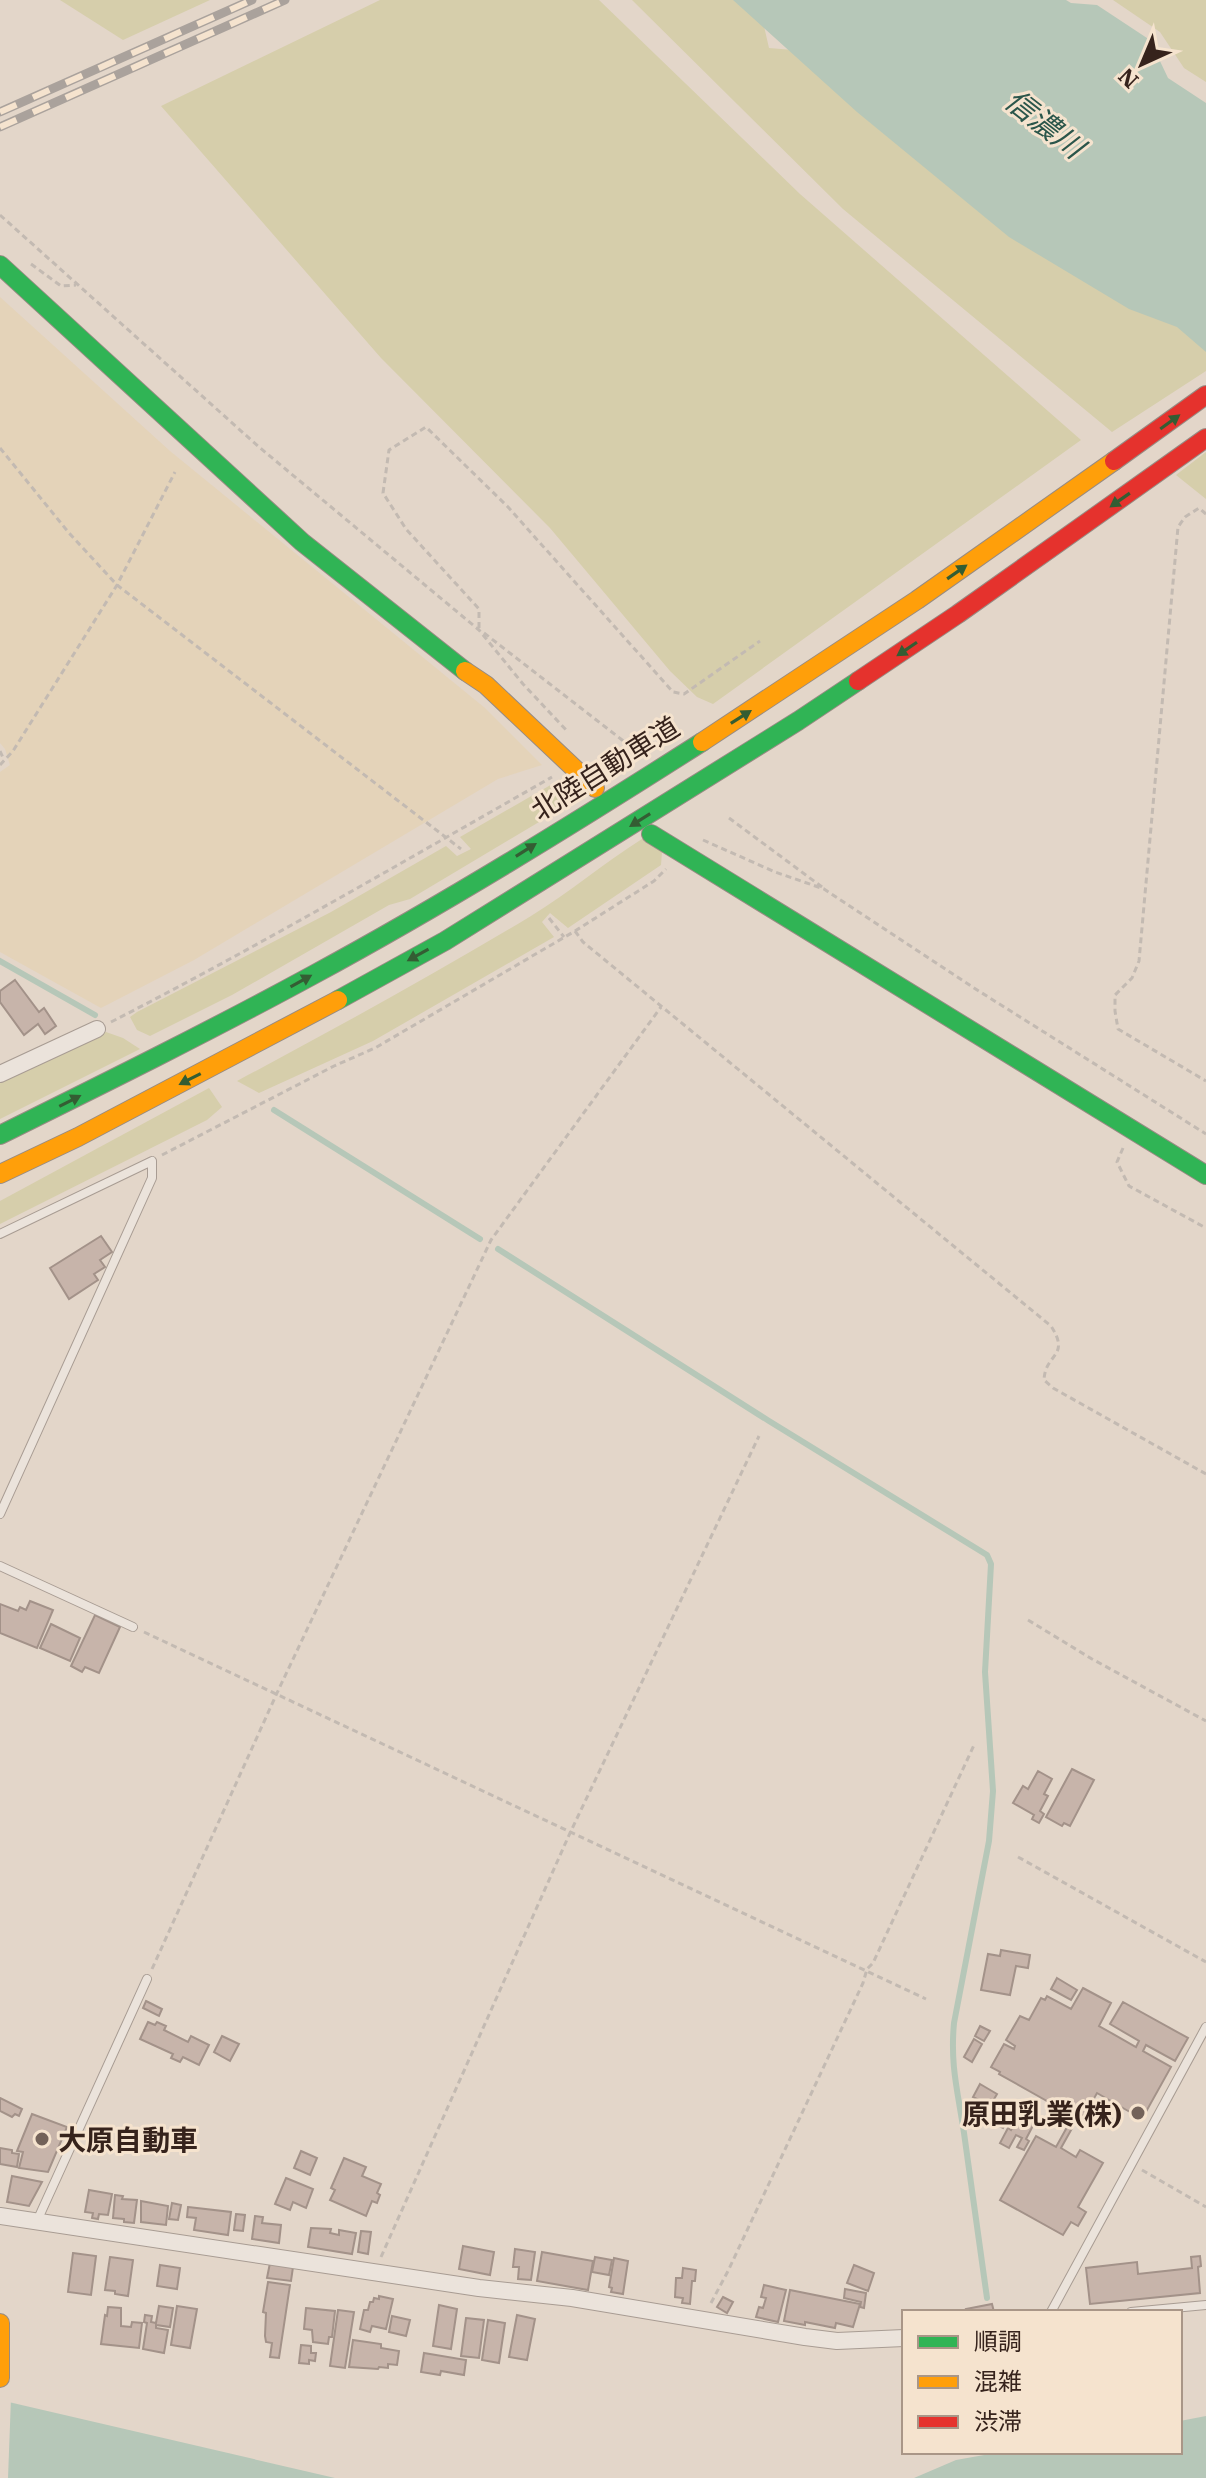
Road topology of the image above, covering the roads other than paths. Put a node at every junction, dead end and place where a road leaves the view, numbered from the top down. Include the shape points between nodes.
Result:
1 (0, 265) edge
2 (1206, 395) edge
3 (1206, 438) edge
4 (595, 788) dead end
5 (651, 834) dead end
6 (97, 1029) road end
7 (0, 1074) edge
8 (0, 1135) edge
9 (0, 1174) edge
10 (1206, 1175) edge
11 (0, 1234) edge
12 (0, 1514) edge
13 (0, 1566) edge
14 (133, 1627) road end
15 (147, 1979) road end
16 (1206, 2027) edge
17 (0, 2216) edge
18 (37, 2221) junction
19 (1206, 2305) edge
20 (1052, 2310) edge
21 (1152, 2310) edge
22 (0, 2323) edge
23 (902, 2338) edge
24 (2, 2344) edge
25 (0, 2378) edge

1 - 4 main road via 302,542 486,685
8 -> 2 main road, 北陸自動車道 via 239,1015 430,909 778,694
3 -> 9 main road via 798,721 445,941 261,1042
5 - 10 main road
6 - 7 street
11 - 12 lane via 152,1161 152,1178
13 - 14 lane
15 - 18 lane
16 - 20 lane
17 - 18 street
18 - 23 street via 837,2341
19 - 21 lane
22 - 24 main road
24 - 25 main road

